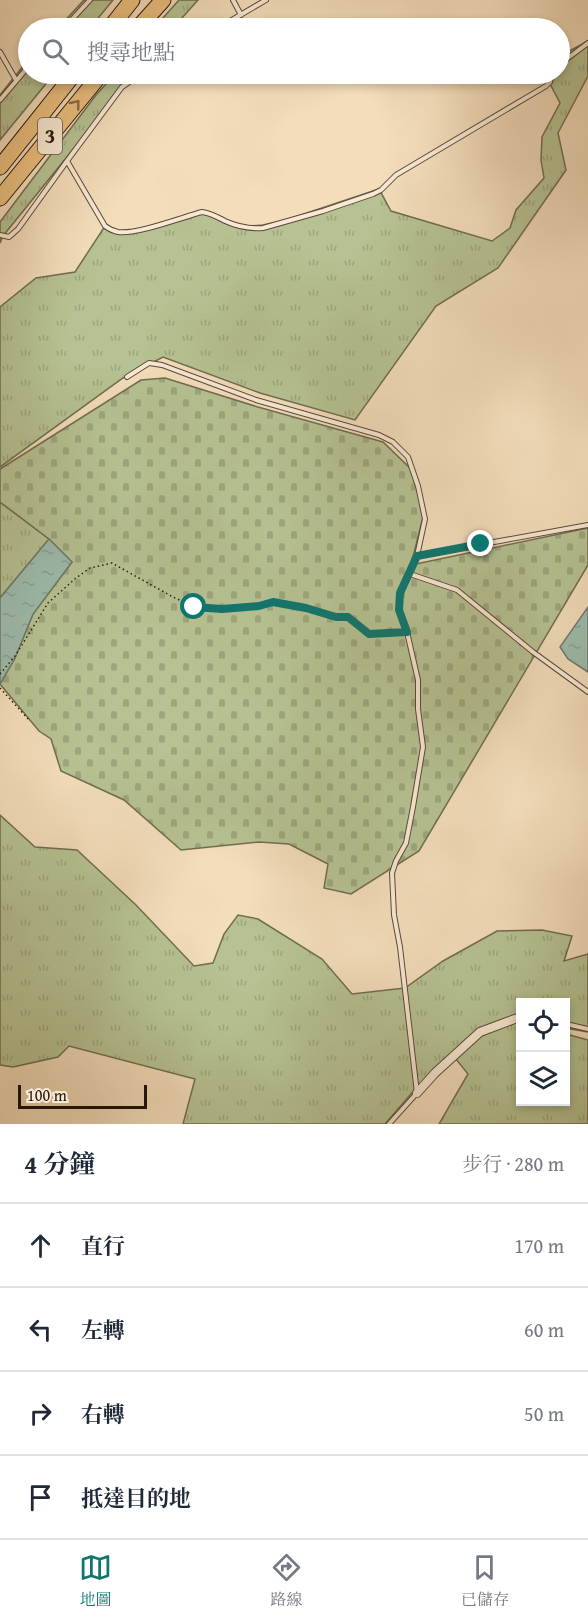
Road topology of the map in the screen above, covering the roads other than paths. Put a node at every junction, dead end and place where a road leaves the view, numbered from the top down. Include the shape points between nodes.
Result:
1 (90, 0) edge
2 (132, 0) edge
3 (163, 0) edge
4 (233, 0) edge
5 (266, 0) edge
6 (241, 15) junction
7 (73, 18) edge
8 (118, 18) edge
9 (147, 18) edge
10 (236, 18) edge
11 (588, 43) edge
12 (0, 52) edge
13 (570, 56) edge
14 (16, 80) joint
15 (66, 84) edge
16 (93, 84) edge
17 (126, 84) edge
18 (548, 84) edge
19 (0, 100) edge
20 (67, 161) junction
21 (0, 167) edge
22 (0, 198) edge
23 (0, 235) edge
24 (127, 377) dead end
25 (588, 525) edge
26 (417, 556) junction
27 (410, 574) junction
28 (588, 692) edge
29 (516, 1018) edge
30 (570, 1025) edge
31 (588, 1029) edge
32 (417, 1093) junction
33 (389, 1124) edge

1 - 7 lane
2 - 8 highway
3 - 9 highway
4 - 6 lane
5 - 6 lane
6 - 10 lane
11 - 13 lane
12 - 14 lane
14 - 19 lane
15 - 21 highway, 3
22 -> 16 highway, 3
17 - 20 lane
18 - 20 lane via 396,175 381,190 263,228 228,223 202,212 119,233 105,226
20 - 23 lane via 18,229 9,237
24 - 26 lane via 149,363 162,365 256,400 393,442 408,457 418,486 424,519
25 - 26 lane
26 - 27 lane
27 - 28 lane via 457,590
27 - 32 lane via 400,593 399,610 418,680 423,747 406,843 392,873
29 - 32 street via 480,1032
30 - 31 lane
32 - 33 lane

